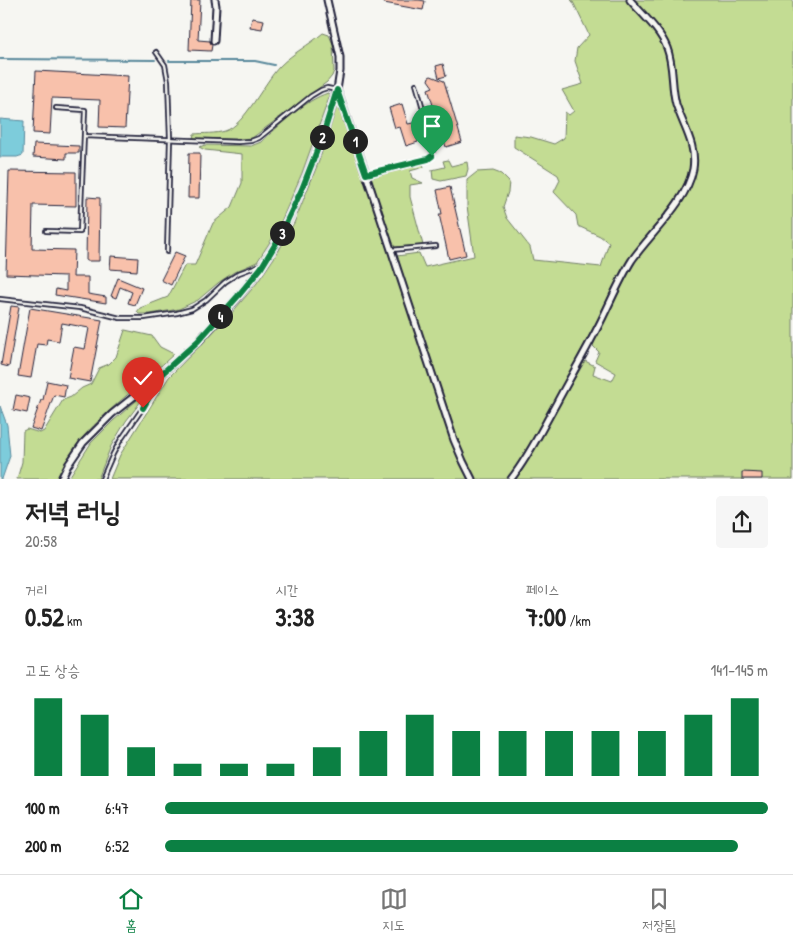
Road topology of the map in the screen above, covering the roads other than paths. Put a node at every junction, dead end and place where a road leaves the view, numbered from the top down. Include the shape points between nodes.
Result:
1 (215, 0) edge
2 (327, 0) edge
3 (630, 0) edge
4 (214, 41) dead end
5 (156, 52) dead end
6 (416, 84) dead end
7 (337, 90) junction
8 (56, 108) dead end
9 (84, 136) junction
10 (170, 140) junction
11 (366, 174) junction
12 (46, 231) dead end
13 (436, 246) dead end
14 (391, 250) junction
15 (167, 252) dead end
16 (264, 263) junction
17 (0, 299) edge
18 (156, 379) junction
19 (61, 479) edge
20 (102, 479) edge
21 (472, 479) edge
22 (511, 479) edge

1 - 4 street
2 - 7 street via 340,57
3 - 22 street via 667,48 676,105 692,145 693,171 677,203 632,261
5 - 10 lane via 165,65 168,82
6 - 11 lane via 433,144 432,156
7 - 10 lane via 321,90 259,138 250,141
7 - 11 street
7 - 16 street via 302,189
8 - 9 lane via 85,110
9 - 10 lane
9 - 12 lane via 80,232
10 - 15 lane
11 - 14 street
13 - 14 lane
14 - 21 street via 454,440
16 - 17 lane via 239,273 192,308 144,318 120,318 80,308
16 - 18 street via 198,341
18 - 19 street via 112,414 83,443
18 - 20 lane

